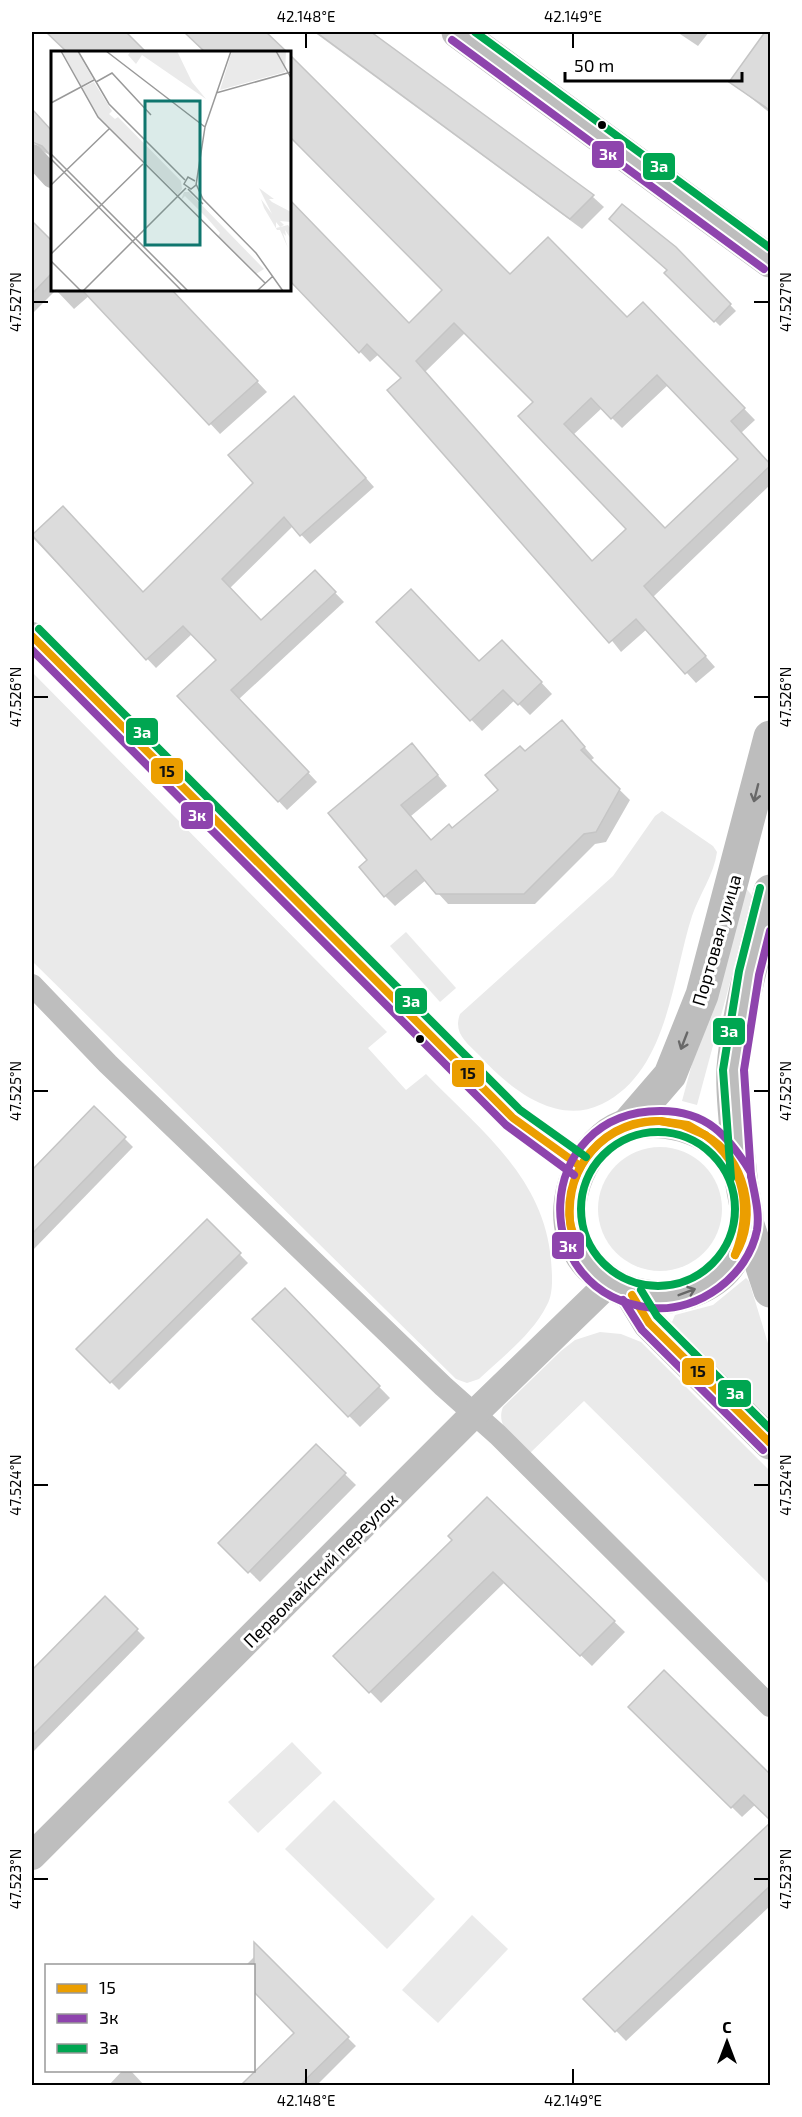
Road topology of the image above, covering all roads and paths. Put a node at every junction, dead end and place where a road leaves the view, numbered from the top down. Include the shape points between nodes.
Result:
1 (458, 32) edge
2 (32, 155) edge
3 (51, 176) edge
4 (771, 261) edge
5 (32, 636) edge
6 (771, 736) edge
7 (771, 891) edge
8 (32, 985) edge
9 (626, 1126) junction
10 (580, 1166) junction
11 (741, 1177) junction
12 (747, 1222) junction
13 (620, 1290) junction
14 (771, 1292) edge
15 (475, 1413) junction
16 (771, 1443) edge
17 (771, 1706) edge
18 (32, 1856) edge

1 - 4 main road
2 - 3 street
5 - 10 street via 513,1118
6 -> 9 main road, Портовая улица via 702,995 670,1076
7 - 11 main road via 749,973 733,1070
8 - 15 street via 108,1064
9 - 10 main road via 605,1137
9 - 11 main road via 659,1120 695,1128 724,1149
10 - 13 main road via 569,1203 571,1229 584,1259
11 - 12 main road
13 -> 12 main road via 668,1299 710,1283 728,1266 743,1240
12 - 14 main road
13 - 15 street, Первомайский переулок
13 - 16 main road
15 - 17 street
15 - 18 street, Первомайский переулок

